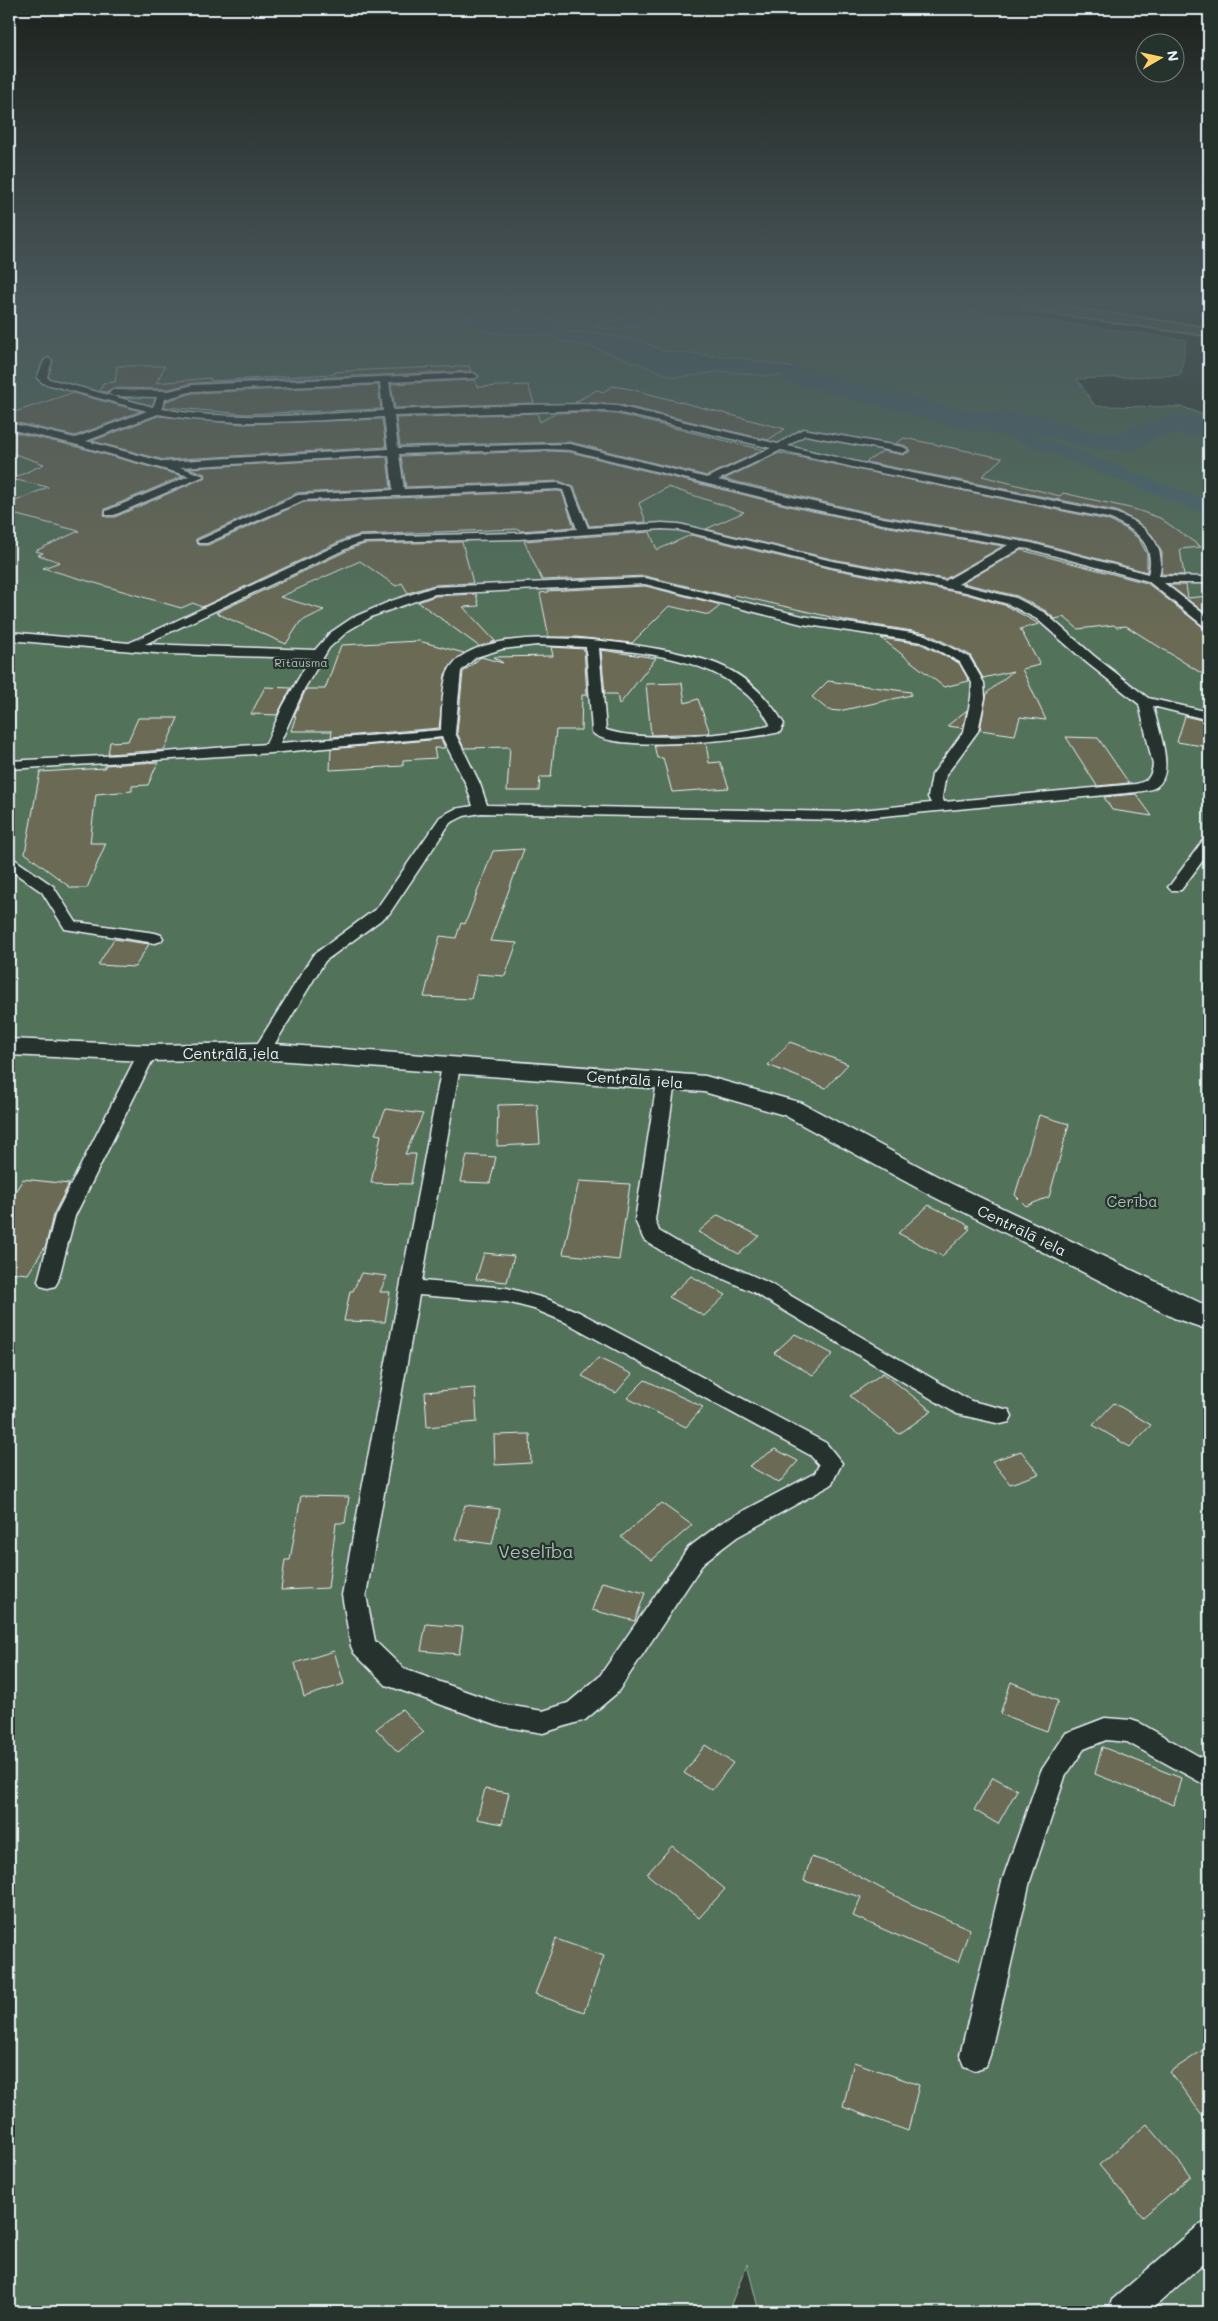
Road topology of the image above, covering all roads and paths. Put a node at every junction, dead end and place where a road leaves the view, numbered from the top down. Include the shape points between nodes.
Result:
1 (148, 414) edge
2 (175, 414) edge
3 (380, 414) edge
4 (388, 414) edge
5 (640, 414) edge
6 (9, 426) edge
7 (76, 441) junction
8 (780, 447) junction
9 (903, 450) dead end
10 (393, 452) junction
11 (242, 459) junction
12 (164, 465) junction
13 (199, 476) junction
14 (711, 480) junction
15 (399, 493) junction
16 (110, 513) dead end
17 (584, 532) junction
18 (203, 541) dead end
19 (1019, 544) junction
20 (1152, 579) junction
21 (1209, 580) edge
22 (947, 585) junction
23 (1209, 624) edge
24 (9, 636) edge
25 (592, 642) junction
26 (132, 646) junction
27 (319, 654) junction
28 (1144, 702) junction
29 (1209, 716) edge
30 (448, 734) junction
31 (271, 749) junction
32 (9, 765) edge
33 (938, 806) junction
34 (481, 809) junction
35 (1209, 842) edge
36 (9, 862) edge
37 (1176, 887) dead end
38 (155, 938) dead end
39 (9, 1047) edge
40 (262, 1051) junction
41 (147, 1053) junction
42 (451, 1066) junction
43 (666, 1082) junction
44 (48, 1280) dead end
45 (412, 1288) junction
46 (1209, 1319) edge
47 (1000, 1416) dead end
48 (1209, 1775) edge
49 (974, 2055) dead end
50 (1209, 2237) edge
51 (1124, 2312) edge

1 - 7 lane
2 - 3 lane via 232,420
4 - 10 lane
5 - 8 lane
6 - 7 lane
7 - 12 lane
8 - 9 lane via 803,432
8 - 14 lane
8 - 20 lane via 966,487 1089,509 1128,520 1147,536 1157,560
10 - 11 lane
10 - 14 lane via 570,447
10 - 15 lane
11 - 12 lane
11 - 13 lane
12 - 13 lane
13 - 16 lane
14 - 19 lane via 883,521
15 - 17 lane via 565,487
15 - 18 lane via 302,497
17 - 22 lane via 679,527 832,564
17 - 26 lane via 364,539
19 - 20 lane
19 - 22 lane
20 - 21 lane
20 - 23 lane
22 - 28 lane via 1012,601 1035,613
24 - 26 lane
25 - 25 lane via 685,658 712,667 732,677 770,709 777,724 763,732 692,738 606,736 599,732
25 - 30 lane via 508,645 482,650 464,660 455,670 451,683
26 - 27 lane via 167,650
27 - 31 lane via 281,720
27 - 33 lane via 334,636 362,618 434,591 638,581 802,620 916,636 952,651 964,660 978,683 971,731 939,775 935,797
28 - 29 lane
28 - 33 lane via 1160,765 1151,784 1106,792
30 - 31 lane
30 - 34 lane
31 - 32 lane
33 - 34 lane via 842,816
34 - 40 lane via 460,812 445,820 383,911 319,958
35 - 37 lane
36 - 38 lane via 48,889 71,926
39 - 41 street, Centrālā iela
40 - 41 street, Centrālā iela
40 - 42 street, Centrālā iela
41 - 44 lane via 65,1216
42 - 43 street, Centrālā iela
42 - 45 lane
43 - 46 street, Centrālā iela via 705,1084 794,1109 940,1189 1184,1310
43 - 47 lane via 645,1220 651,1235 672,1248 760,1287 965,1408
45 - 45 lane via 507,1295 572,1317 818,1449 831,1463 823,1479 729,1530 696,1555 608,1685 576,1712 542,1722 501,1715 395,1677 363,1646 354,1595
48 - 49 lane via 1131,1731 1106,1729 1075,1741 1054,1771 1016,1881
50 - 51 lane

